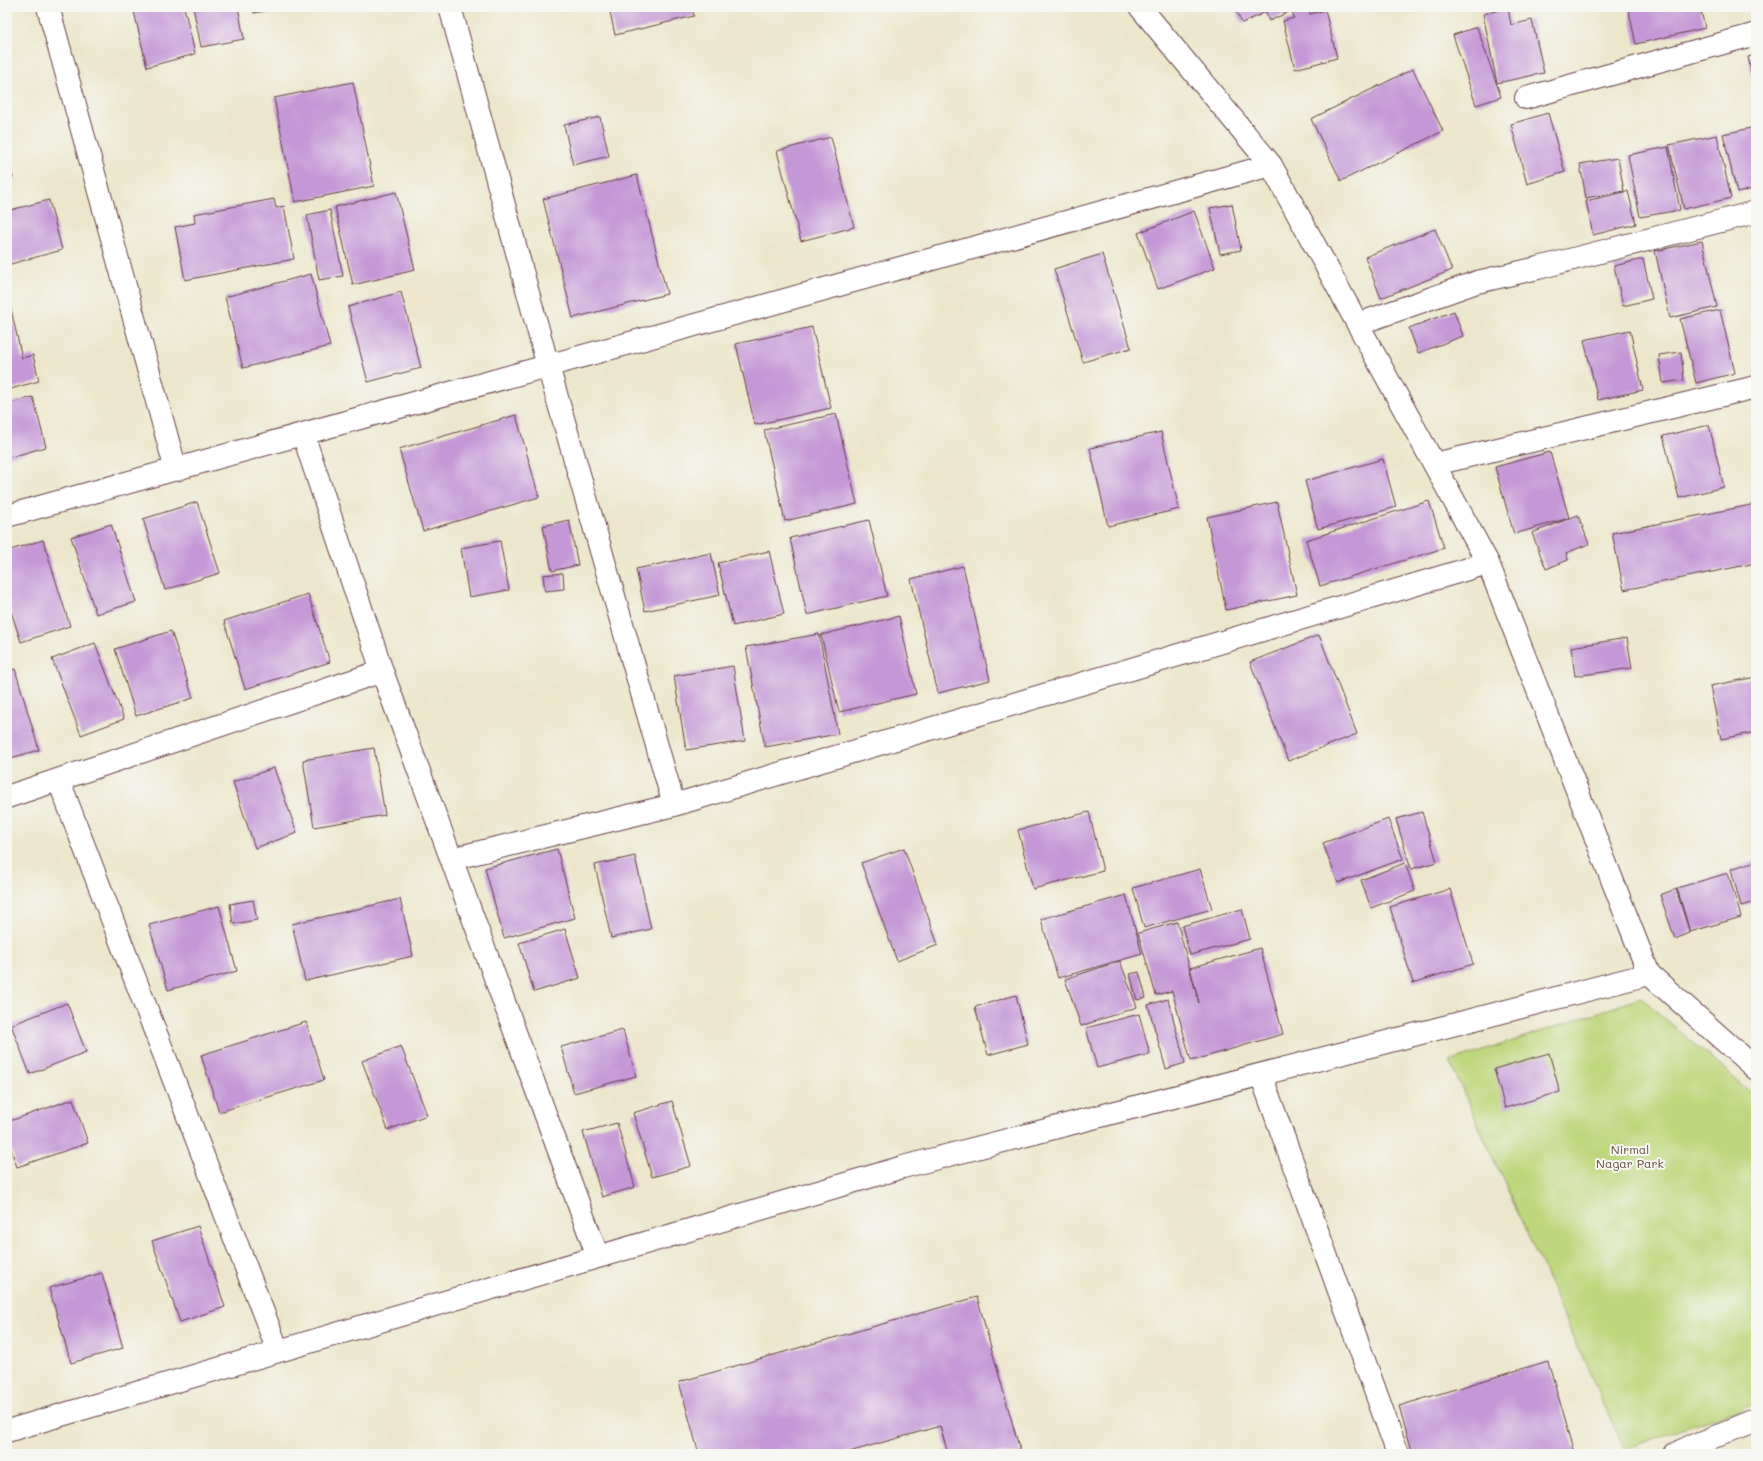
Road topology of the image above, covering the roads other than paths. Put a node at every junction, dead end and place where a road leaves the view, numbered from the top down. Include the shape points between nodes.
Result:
1 (48, 7) edge
2 (450, 7) edge
3 (1140, 7) edge
4 (1756, 34) edge
5 (1526, 98) dead end
6 (1271, 166) junction
7 (1756, 212) edge
8 (1358, 324) junction
9 (548, 366) junction
10 (1756, 386) edge
11 (303, 434) junction
12 (1435, 464) junction
13 (176, 470) junction
14 (7, 516) edge
15 (1488, 563) junction
16 (382, 671) junction
17 (60, 781) junction
18 (7, 797) edge
19 (674, 805) junction
20 (452, 859) junction
21 (1649, 974) junction
22 (1756, 1069) edge
23 (1261, 1075) junction
24 (598, 1257) junction
25 (278, 1351) junction
26 (1756, 1420) edge
27 (7, 1430) edge
28 (1398, 1454) edge
29 (1673, 1454) edge

1 - 13 street
2 - 9 street
3 - 6 street
4 - 5 street
6 - 8 street
6 - 9 street
7 - 8 street via 1477,282
8 - 12 street
9 - 11 street
9 - 19 street
10 - 12 street
11 - 13 street
11 - 16 street
12 - 15 street
13 - 14 street
15 - 19 street
15 - 21 street
16 - 17 street
16 - 20 street
17 - 18 street
17 - 25 street
19 - 20 street
20 - 24 street
21 - 22 street
21 - 23 street
23 - 24 street via 903,1167
23 - 28 street
24 - 25 street
25 - 27 street
26 - 29 street

